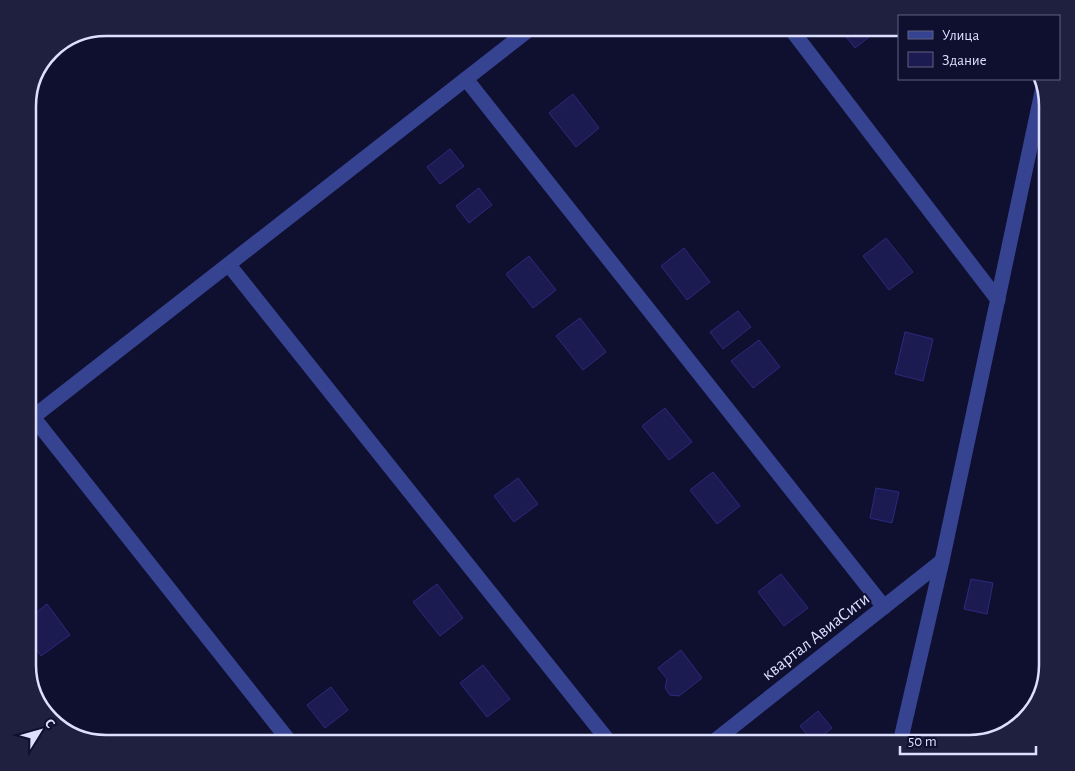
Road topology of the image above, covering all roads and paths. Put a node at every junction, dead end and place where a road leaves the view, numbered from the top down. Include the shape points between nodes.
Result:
1 (521, 36) edge
2 (796, 36) edge
3 (466, 79) junction
4 (1039, 106) edge
5 (229, 265) junction
6 (998, 300) junction
7 (36, 414) edge
8 (36, 426) edge
9 (942, 560) junction
10 (884, 607) junction
11 (284, 735) edge
12 (603, 735) edge
13 (723, 735) edge
14 (902, 735) edge

1 - 3 street
2 - 6 street
3 - 5 street
3 - 10 street
4 - 6 street
5 - 7 street
5 - 12 street
6 - 9 street
8 - 11 street
9 - 10 street, квартал АвиаСити
9 - 14 street
10 - 13 street, квартал АвиаСити

